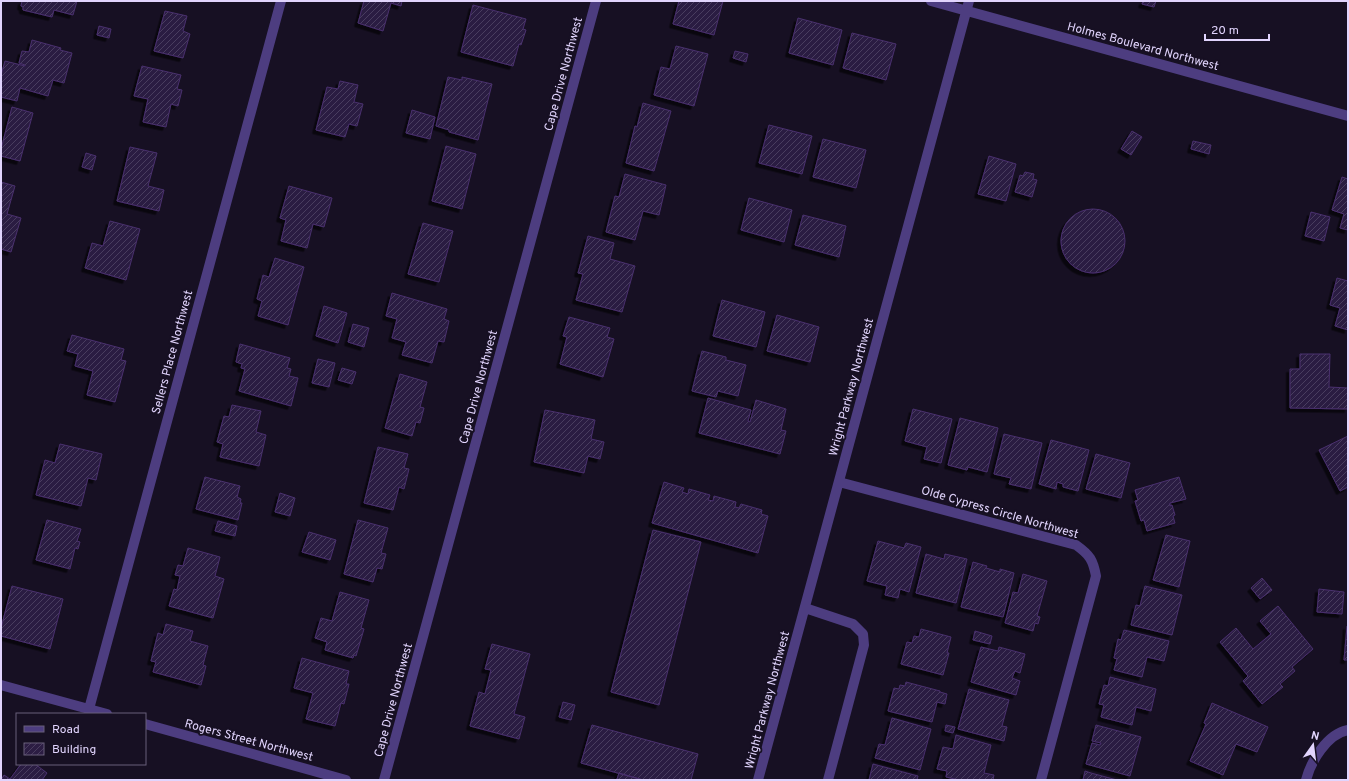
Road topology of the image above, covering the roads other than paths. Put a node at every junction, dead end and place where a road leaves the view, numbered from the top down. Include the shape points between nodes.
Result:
1 (280, 1) edge
2 (596, 1) edge
3 (931, 1) edge
4 (968, 6) edge
5 (1348, 116) edge
6 (839, 482) junction
7 (805, 608) junction
8 (1, 685) edge
9 (89, 709) junction
10 (103, 713) edge
11 (146, 724) edge
12 (1348, 730) edge
13 (346, 780) edge
14 (384, 780) edge
15 (758, 780) edge
16 (828, 780) edge
17 (1041, 780) edge
18 (1306, 780) edge

1 - 9 street, Sellers Place Northwest
2 - 14 street, Cape Drive Northwest
3 - 4 street, Holmes Boulevard Northwest
4 - 5 street, Holmes Boulevard Northwest
4 - 6 street, Wright Parkway Northwest
6 - 7 street, Wright Parkway Northwest
6 - 17 street, Olde Cypress Circle Northwest via 1076,545 1087,553 1094,565 1096,576
7 - 15 street, Wright Parkway Northwest
7 - 16 street via 853,624 863,634 864,645
8 - 9 street
9 - 10 street
11 - 13 street, Rogers Street Northwest
12 - 18 street via 1332,739 1318,753

